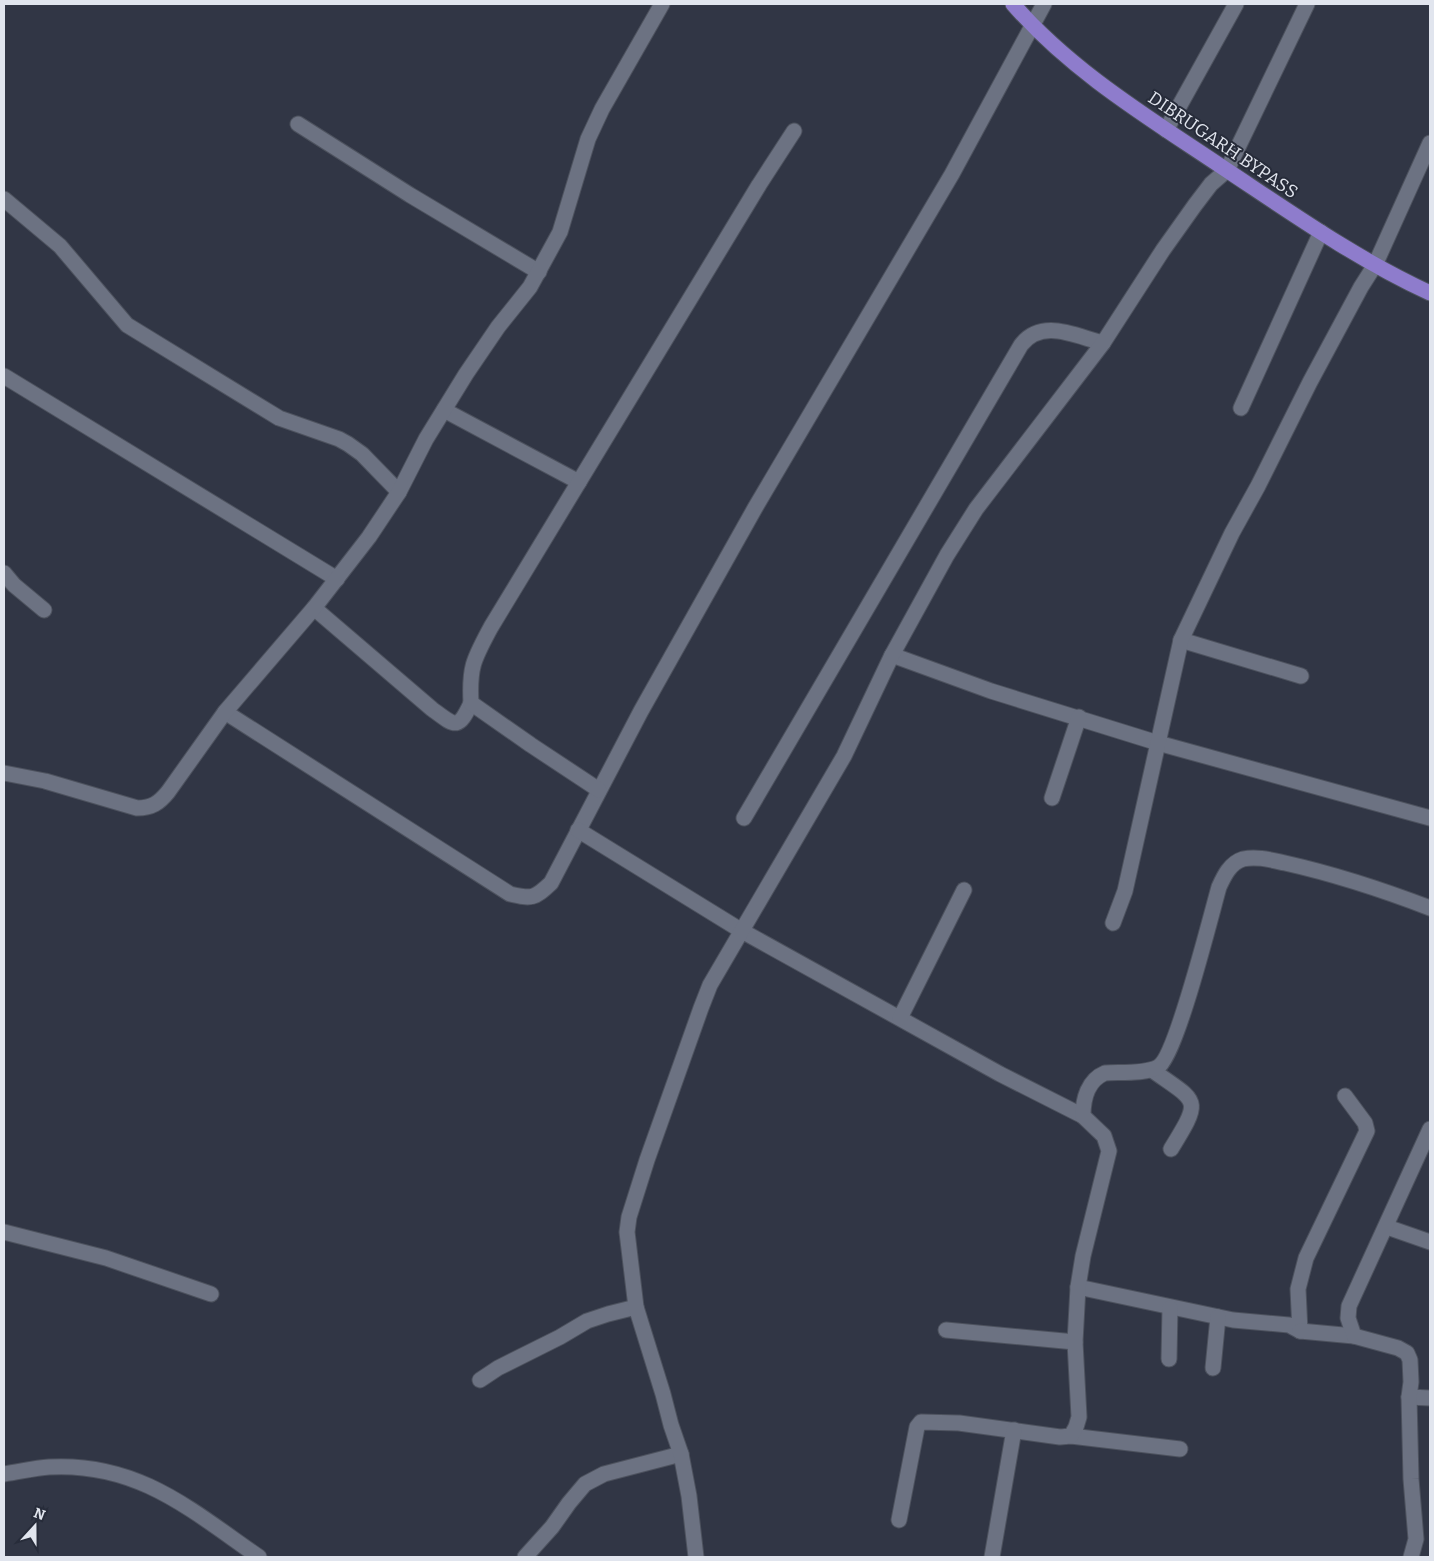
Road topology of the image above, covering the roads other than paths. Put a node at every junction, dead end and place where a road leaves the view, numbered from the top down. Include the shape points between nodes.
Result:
1 (662, 4) edge
2 (1013, 4) edge
3 (1044, 4) edge
4 (1236, 4) edge
5 (1307, 4) edge
6 (1032, 26) junction
7 (298, 124) dead end
8 (1166, 130) junction
9 (794, 131) dead end
10 (1430, 143) edge
11 (1227, 170) junction
12 (4, 199) edge
13 (1321, 232) junction
14 (1375, 265) junction
15 (539, 272) junction
16 (1430, 293) edge
17 (1103, 343) junction
18 (4, 376) edge
19 (1241, 408) dead end
20 (444, 410) junction
21 (579, 482) junction
22 (399, 492) junction
23 (4, 573) edge
24 (337, 579) junction
25 (314, 608) junction
26 (44, 610) dead end
27 (1181, 640) junction
28 (892, 656) junction
29 (1301, 676) dead end
30 (471, 703) junction
31 (225, 712) junction
32 (1079, 718) junction
33 (1158, 743) junction
34 (4, 773) edge
35 (599, 790) junction
36 (1052, 798) dead end
37 (744, 818) dead end
38 (1430, 818) edge
39 (578, 830) junction
40 (964, 890) dead end
41 (1430, 908) edge
42 (1113, 923) dead end
43 (742, 931) junction
44 (900, 1018) junction
45 (1152, 1070) junction
46 (1344, 1096) dead end
47 (1083, 1116) junction
48 (1430, 1129) edge
49 (1171, 1149) dead end
50 (1387, 1227) junction
51 (4, 1232) edge
52 (1430, 1242) edge
53 (1078, 1286) junction
54 (211, 1294) dead end
55 (636, 1307) junction
56 (1170, 1308) junction
57 (1218, 1317) junction
58 (946, 1330) dead end
59 (1300, 1331) junction
60 (1354, 1336) junction
61 (1075, 1342) junction
62 (1169, 1359) dead end
63 (1213, 1368) dead end
64 (480, 1380) dead end
65 (1409, 1397) junction
66 (1430, 1398) edge
67 (1014, 1430) junction
68 (1071, 1436) junction
69 (1180, 1449) dead end
70 (682, 1454) junction
71 (4, 1474) edge
72 (899, 1520) dead end
73 (259, 1557) edge
74 (526, 1557) edge
75 (696, 1557) edge
76 (992, 1557) edge
77 (1411, 1557) edge

1 - 15 street via 598,116 560,232
2 - 6 main road, DIBRUGARH BYPASS
3 - 6 street
4 - 8 street
5 - 11 street
6 - 8 main road, DIBRUGARH BYPASS via 1102,86
6 - 35 street via 952,174 755,508
7 - 15 street
8 - 11 main road, DIBRUGARH BYPASS
9 - 21 street
10 - 14 street
11 - 13 main road, DIBRUGARH BYPASS
11 - 17 street via 1195,204
12 - 22 street via 60,246 127,325 279,418 339,438 362,454
13 - 14 main road, DIBRUGARH BYPASS
13 - 19 street
14 - 16 main road, DIBRUGARH BYPASS
14 - 27 street via 1310,382
15 - 20 street via 471,366
17 - 28 street via 976,509
17 - 37 street via 1051,329 1028,336 1021,345
18 - 24 street
20 - 21 street
20 - 22 street
21 - 30 street via 474,659 470,678
22 - 24 street
23 - 26 street
24 - 25 street
25 - 30 street via 446,720 461,721
25 - 31 street
27 - 29 street
27 - 33 street
28 - 32 street
28 - 43 street via 844,756
30 - 35 street
31 - 34 street via 168,792 149,808 137,808
31 - 39 street via 510,894 527,898 539,895 551,883
32 - 33 street
32 - 36 street
33 - 38 street
33 - 42 street via 1125,891
35 - 39 street
39 - 43 street
40 - 44 street
41 - 45 street via 1308,868 1264,858 1242,860 1226,873 1219,887 1176,1034 1164,1062
43 - 44 street
43 - 55 street via 710,985 632,1205 627,1232
44 - 47 street
45 - 47 street via 1098,1076 1087,1090
45 - 49 street via 1191,1100 1190,1118
46 - 59 street via 1366,1123 1367,1131 1304,1263 1298,1289
47 - 53 street via 1104,1136 1109,1151
48 - 50 street
50 - 52 street
50 - 60 street via 1349,1306 1348,1318
51 - 54 street via 106,1258
53 - 56 street
53 - 61 street
55 - 64 street via 588,1321
55 - 70 street
56 - 57 street
56 - 62 street
57 - 59 street via 1289,1325
57 - 63 street
58 - 61 street
59 - 60 street
60 - 65 street via 1407,1353 1410,1360
61 - 68 street via 1079,1417
65 - 66 street
65 - 77 street via 1416,1539
67 - 68 street
67 - 72 street via 959,1423 918,1424
67 - 76 street
68 - 69 street
70 - 74 street via 604,1474 586,1484
70 - 75 street
71 - 73 street via 48,1467 75,1467 110,1472 141,1482 176,1500

